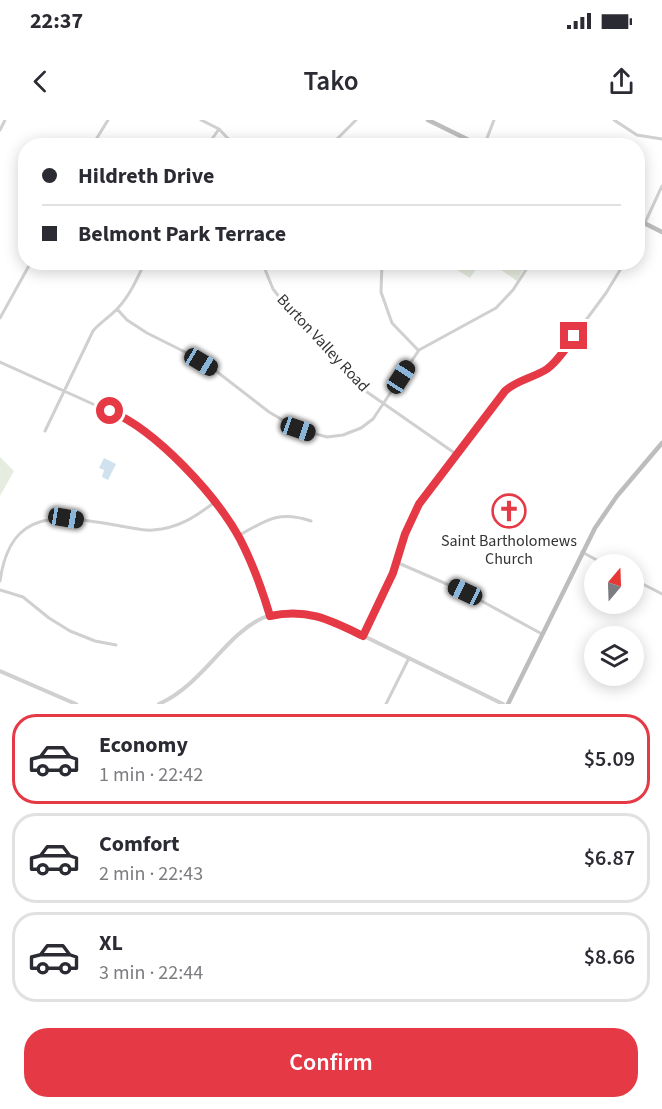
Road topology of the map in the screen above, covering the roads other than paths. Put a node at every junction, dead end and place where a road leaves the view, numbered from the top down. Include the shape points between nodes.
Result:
1 (5, 120) edge
2 (108, 120) edge
3 (201, 120) edge
4 (356, 120) edge
5 (428, 120) edge
6 (494, 120) edge
7 (614, 120) edge
8 (219, 129) junction
9 (0, 130) edge
10 (97, 138) edge
11 (213, 138) edge
12 (227, 138) edge
13 (338, 138) edge
14 (466, 138) edge
15 (486, 138) edge
16 (662, 139) edge
17 (662, 186) edge
18 (645, 221) edge
19 (645, 224) edge
20 (662, 232) edge
21 (27, 270) edge
22 (141, 270) edge
23 (265, 270) edge
24 (382, 270) edge
25 (526, 270) edge
26 (620, 270) edge
27 (117, 309) junction
28 (0, 318) edge
29 (419, 350) junction
30 (0, 362) edge
31 (64, 392) junction
32 (384, 405) junction
33 (45, 431) dead end
34 (662, 443) edge
35 (456, 454) junction
36 (215, 502) junction
37 (311, 521) dead end
38 (238, 536) junction
39 (582, 552) junction
40 (586, 554) edge
41 (396, 562) junction
42 (0, 581) edge
43 (644, 585) edge
44 (0, 590) edge
45 (662, 594) edge
46 (270, 616) junction
47 (542, 634) junction
48 (363, 636) junction
49 (116, 645) dead end
50 (409, 658) junction
51 (0, 671) edge
52 (170, 702) edge
53 (76, 704) edge
54 (159, 704) edge
55 (386, 704) edge
56 (503, 704) edge
57 (508, 704) edge

1 - 9 street
2 - 10 street
3 - 8 street
4 - 13 street
5 - 14 main road
6 - 15 street
7 - 16 street via 637,135
8 - 11 street
8 - 12 street
17 - 18 street
19 - 20 main road
21 - 28 street
22 - 27 street
23 - 32 street, Burton Valley Road via 273,289 292,313
24 - 29 street via 381,292 392,323
25 - 29 street via 496,308
26 - 35 street via 558,358 546,369 507,388
27 - 31 street via 93,331
27 - 32 street via 127,320 216,371 298,429 327,437 343,435 361,428
29 - 32 street
30 - 31 street
31 - 33 street
31 - 36 street via 115,414 160,443
32 - 35 street, Burton Valley Road
34 - 39 main road via 608,508
35 - 41 street via 419,504
36 - 38 street
36 - 42 street via 172,528 154,530 66,518 32,524 16,537 5,556
37 - 38 street via 276,516
38 - 46 street via 256,571
39 - 40 street
39 - 47 main road
41 - 47 street via 465,592
41 - 48 street
43 - 45 street
44 - 49 street via 23,597 70,631
46 - 48 street via 311,614
46 - 52 street via 238,633
47 - 57 main road
48 - 50 street
50 - 55 street
50 - 56 street
51 - 53 street
52 - 54 street

